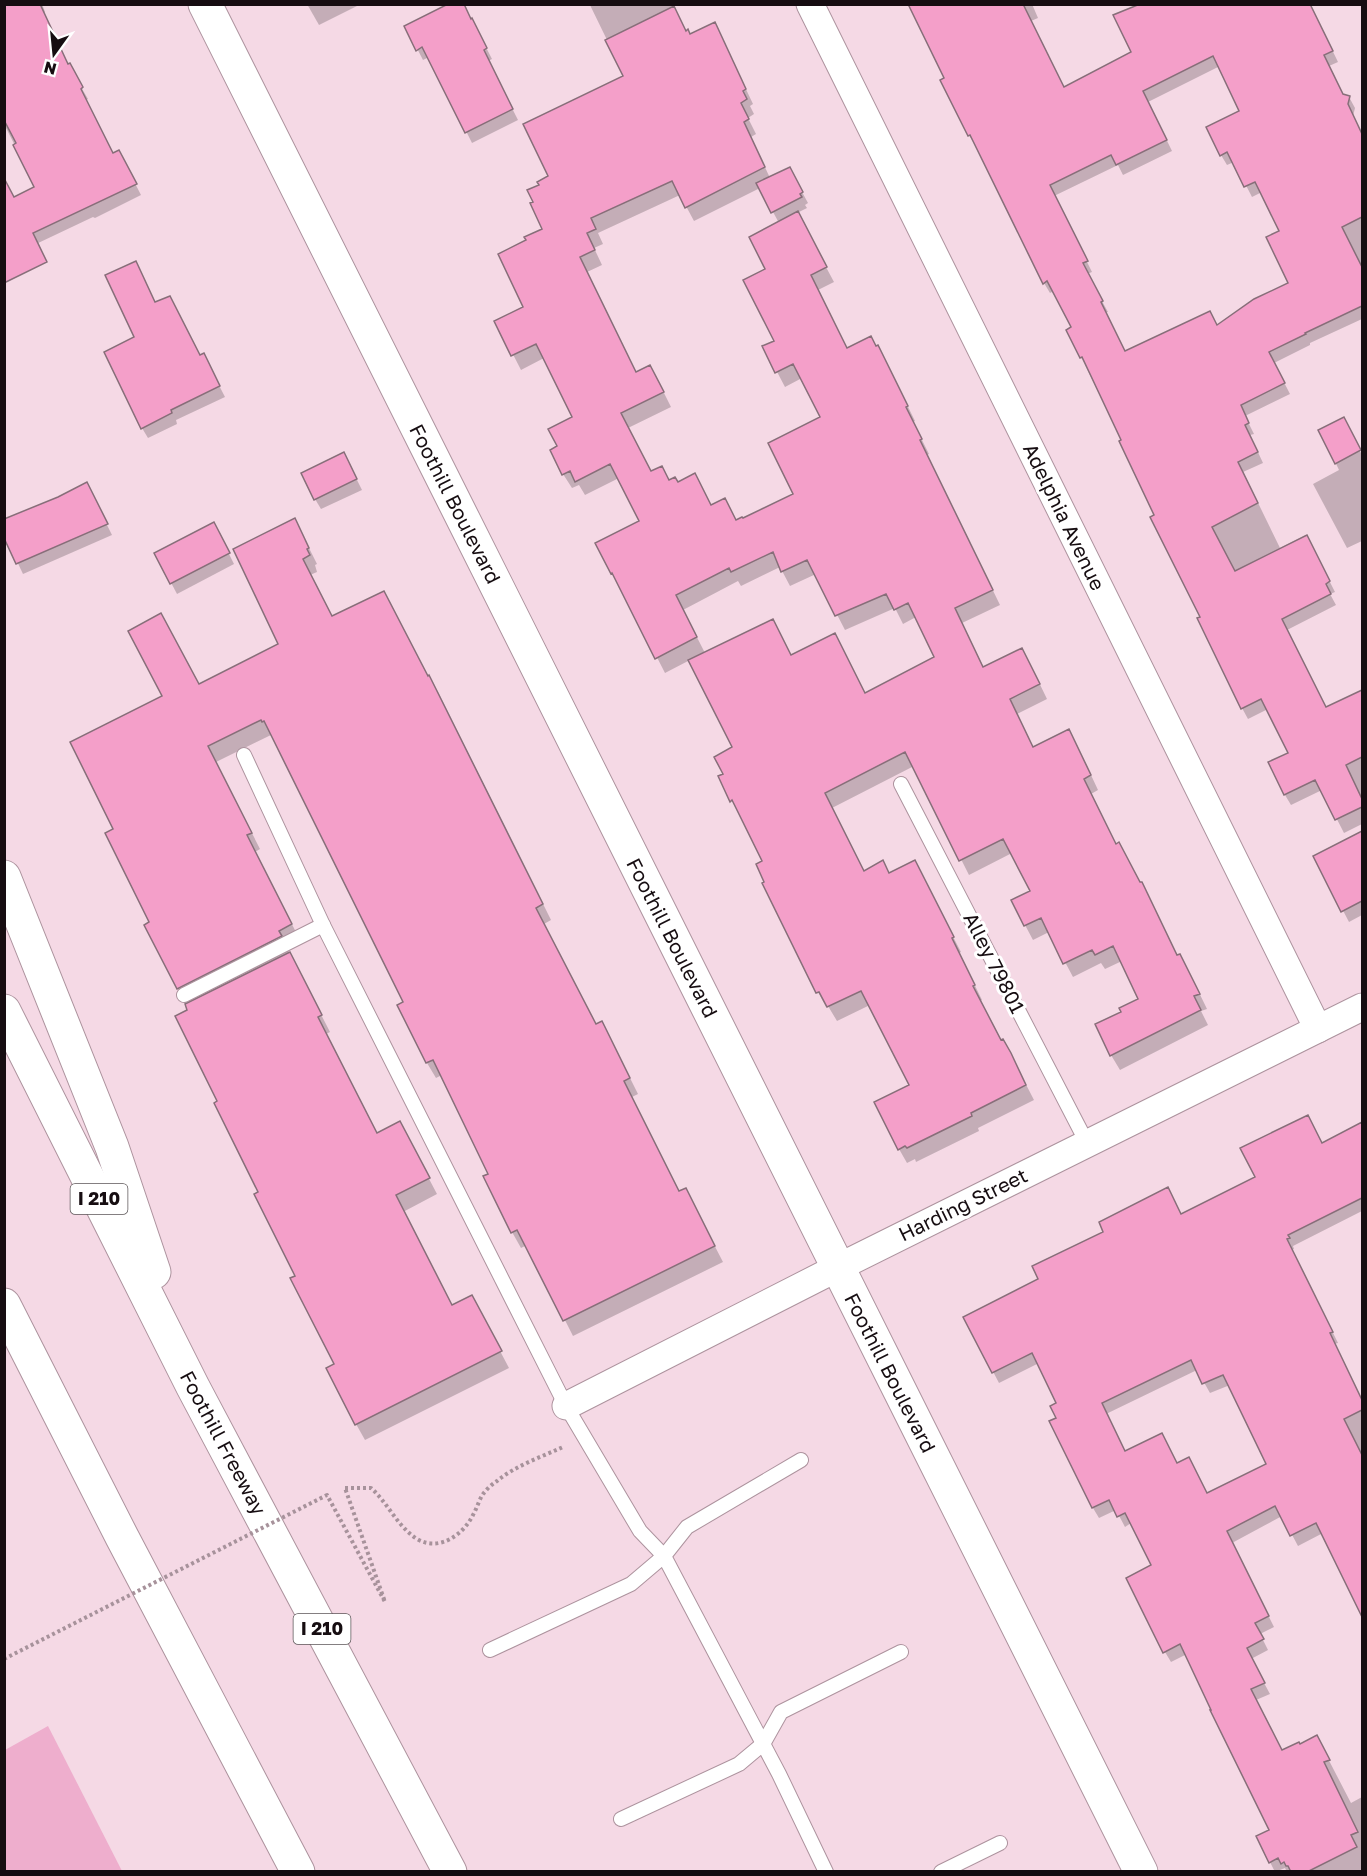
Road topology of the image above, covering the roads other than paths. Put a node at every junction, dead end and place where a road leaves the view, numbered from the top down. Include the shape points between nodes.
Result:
1 (810, 4) edge
2 (211, 7) edge
3 (244, 755) dead end
4 (901, 784) dead end
5 (4, 877) edge
6 (322, 925) junction
7 (184, 995) dead end
8 (1362, 1007) edge
9 (4, 1011) edge
10 (1318, 1029) junction
11 (1087, 1143) junction
12 (837, 1268) junction
13 (4, 1305) edge
14 (4, 1343) edge
15 (193, 1387) junction
16 (566, 1406) junction
17 (801, 1460) dead end
18 (122, 1537) junction
19 (664, 1556) junction
20 (490, 1650) dead end
21 (901, 1652) dead end
22 (763, 1744) junction
23 (621, 1819) dead end
24 (1000, 1843) dead end
25 (298, 1872) edge
26 (450, 1872) edge
27 (826, 1872) edge
28 (941, 1872) edge
29 (1141, 1872) edge

1 - 10 street, Adelphia Avenue
2 - 12 main road, Foothill Boulevard
3 - 6 lane
4 - 11 lane, Alley 79801
5 - 15 main road via 112,1147
6 - 7 lane
6 - 16 lane
8 - 10 street, Harding Street
9 - 15 main road, Foothill Freeway / I 210
10 - 11 street, Harding Street
11 - 12 street, Harding Street
12 - 16 street, Harding Street
12 - 29 main road, Foothill Boulevard
13 - 18 main road
14 - 18 main road
15 - 26 main road, Foothill Freeway / I 210
16 - 19 lane via 640,1531
17 - 19 lane via 687,1527
18 - 25 main road
19 - 20 lane via 631,1584
19 - 22 lane
21 - 22 lane via 781,1712
22 - 23 lane via 739,1764
22 - 27 lane
24 - 28 lane

